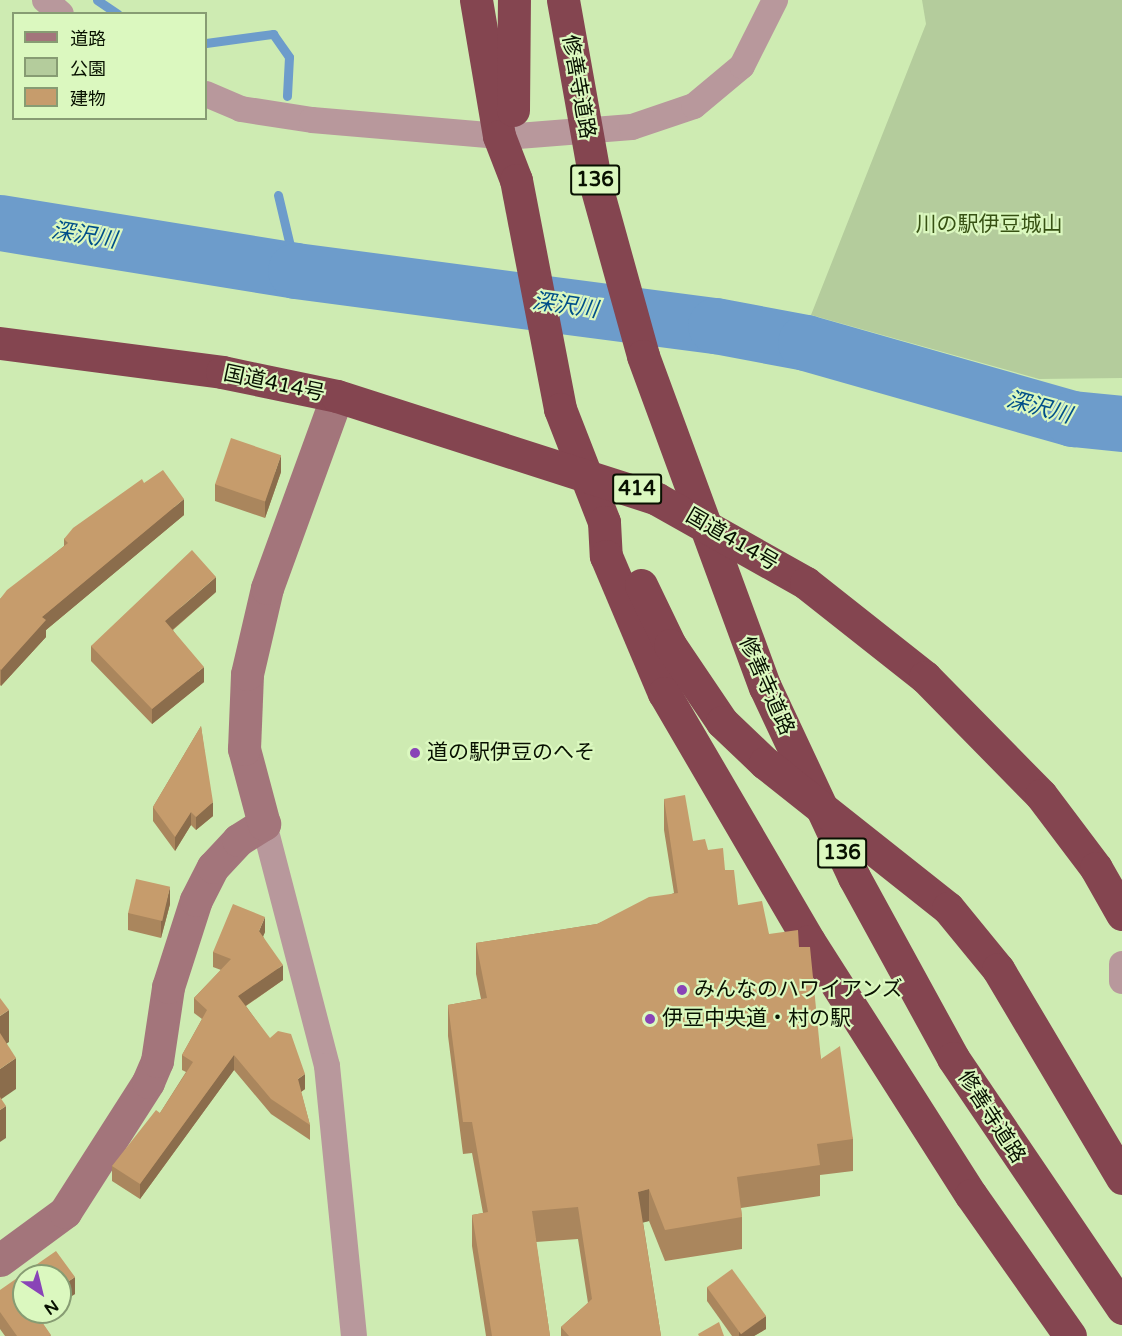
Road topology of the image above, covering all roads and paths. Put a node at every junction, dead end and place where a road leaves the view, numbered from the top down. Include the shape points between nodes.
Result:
1 (45, 0) edge
2 (476, 0) edge
3 (514, 0) edge
4 (563, 0) edge
5 (775, 0) edge
6 (59, 12) edge
7 (207, 94) edge
8 (508, 136) junction
9 (0, 343) edge
10 (69, 354) junction
11 (0, 365) edge
12 (337, 396) junction
13 (585, 471) junction
14 (604, 522) junction
15 (264, 824) junction
16 (1122, 914) edge
17 (1122, 964) edge
18 (1122, 981) edge
19 (1122, 1178) edge
20 (0, 1260) edge
21 (1122, 1308) edge
22 (354, 1336) edge
23 (1070, 1336) edge

1 - 6 street
2 - 8 highway
3 - 8 highway
4 - 21 highway, 修善寺道路 / 136 via 596,186 643,356 724,589 765,687 854,877 953,1058
5 - 8 street via 742,66 694,106 632,127
7 - 8 street via 240,109 312,120
8 - 13 highway via 560,409
9 - 10 highway, 国道414号 / 414
10 - 11 highway, 414
10 - 12 highway, 国道414号 / 414 via 222,372
12 - 13 highway, 国道414号 / 414
12 - 15 street via 267,588 247,674 244,749
13 - 14 highway, 136
13 - 16 highway, 国道414号 / 414 via 631,486 742,542 883,640 978,725 1041,795
14 - 19 highway, 136 via 627,554 670,645 722,723 765,763 907,870 948,908 998,969
14 - 23 highway via 606,556 682,733 958,1175
15 - 20 street via 238,840 213,867 196,900 168,987 157,1061 148,1082 65,1212
15 - 22 street via 327,1066
17 - 18 street

